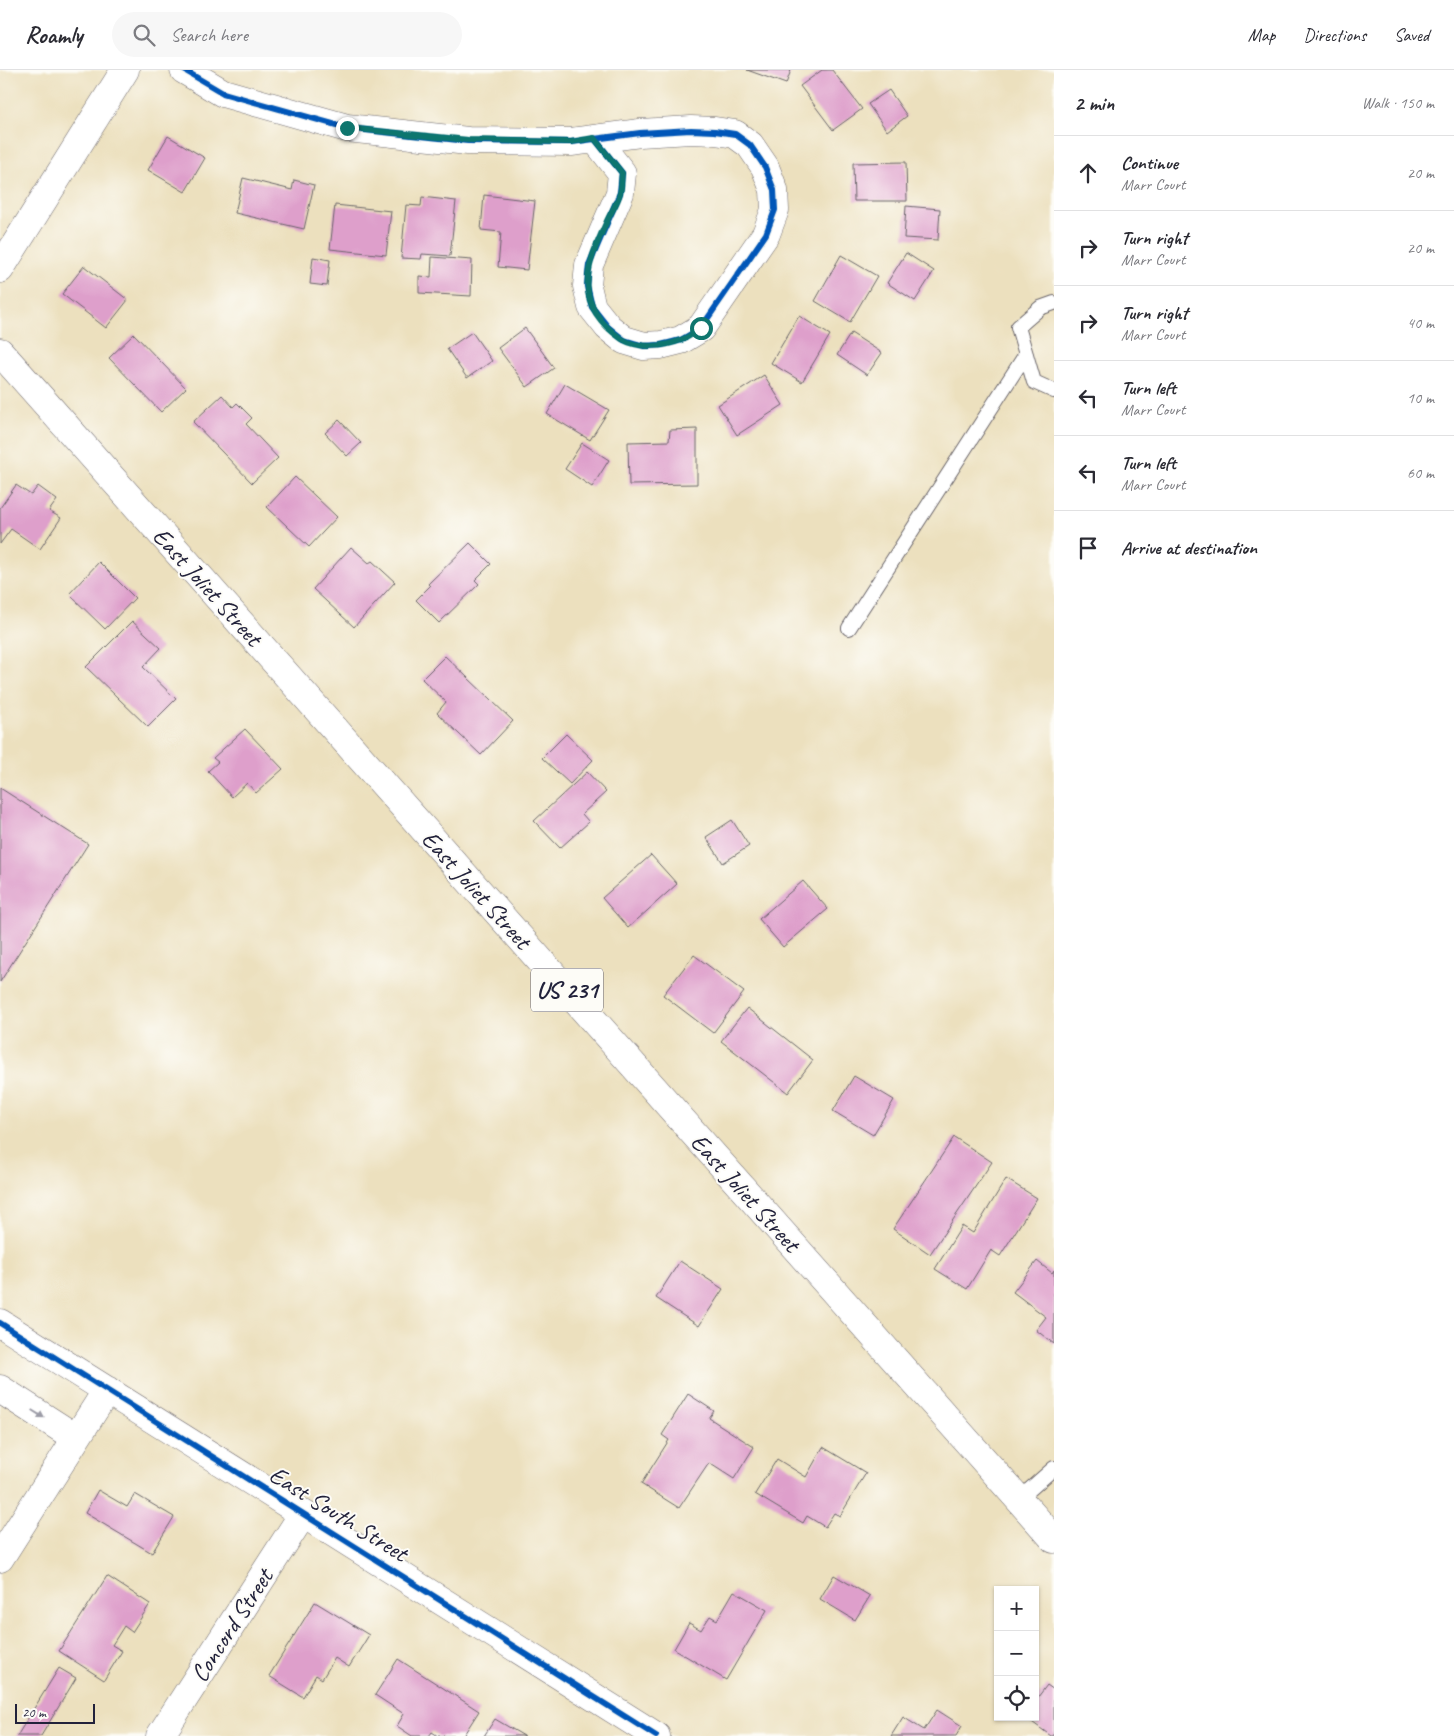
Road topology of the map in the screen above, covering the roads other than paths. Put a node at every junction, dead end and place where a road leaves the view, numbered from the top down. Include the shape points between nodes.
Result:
1 (124, 70) edge
2 (184, 70) edge
3 (594, 138) junction
4 (0, 269) edge
5 (1054, 303) edge
6 (0, 352) edge
7 (1026, 354) junction
8 (1054, 391) edge
9 (849, 628) dead end
10 (0, 1323) edge
11 (0, 1390) edge
12 (107, 1390) junction
13 (76, 1438) junction
14 (1054, 1468) edge
15 (1019, 1499) junction
16 (303, 1514) junction
17 (1054, 1539) edge
18 (0, 1558) edge
19 (160, 1736) edge
20 (656, 1736) edge

1 - 4 street
2 - 3 street via 223,93 347,128 468,140 571,142
3 - 3 street via 691,130 735,134 750,145 765,167 774,190 775,210 766,234 701,328 682,340 644,346 624,340 608,328 592,307 587,286 589,265 620,192 622,173
5 - 7 lane via 1040,308 1018,327
6 - 15 street, East Joliet Street / US 231
7 - 8 lane via 1034,382
7 - 9 lane
10 - 12 street, East South Street
11 -> 13 street
12 - 13 street
12 - 16 street, East South Street
13 - 18 street
14 - 15 lane
15 - 17 street, East Joliet Street / US 231
16 - 19 street, Concord Street
16 - 20 street, East South Street

